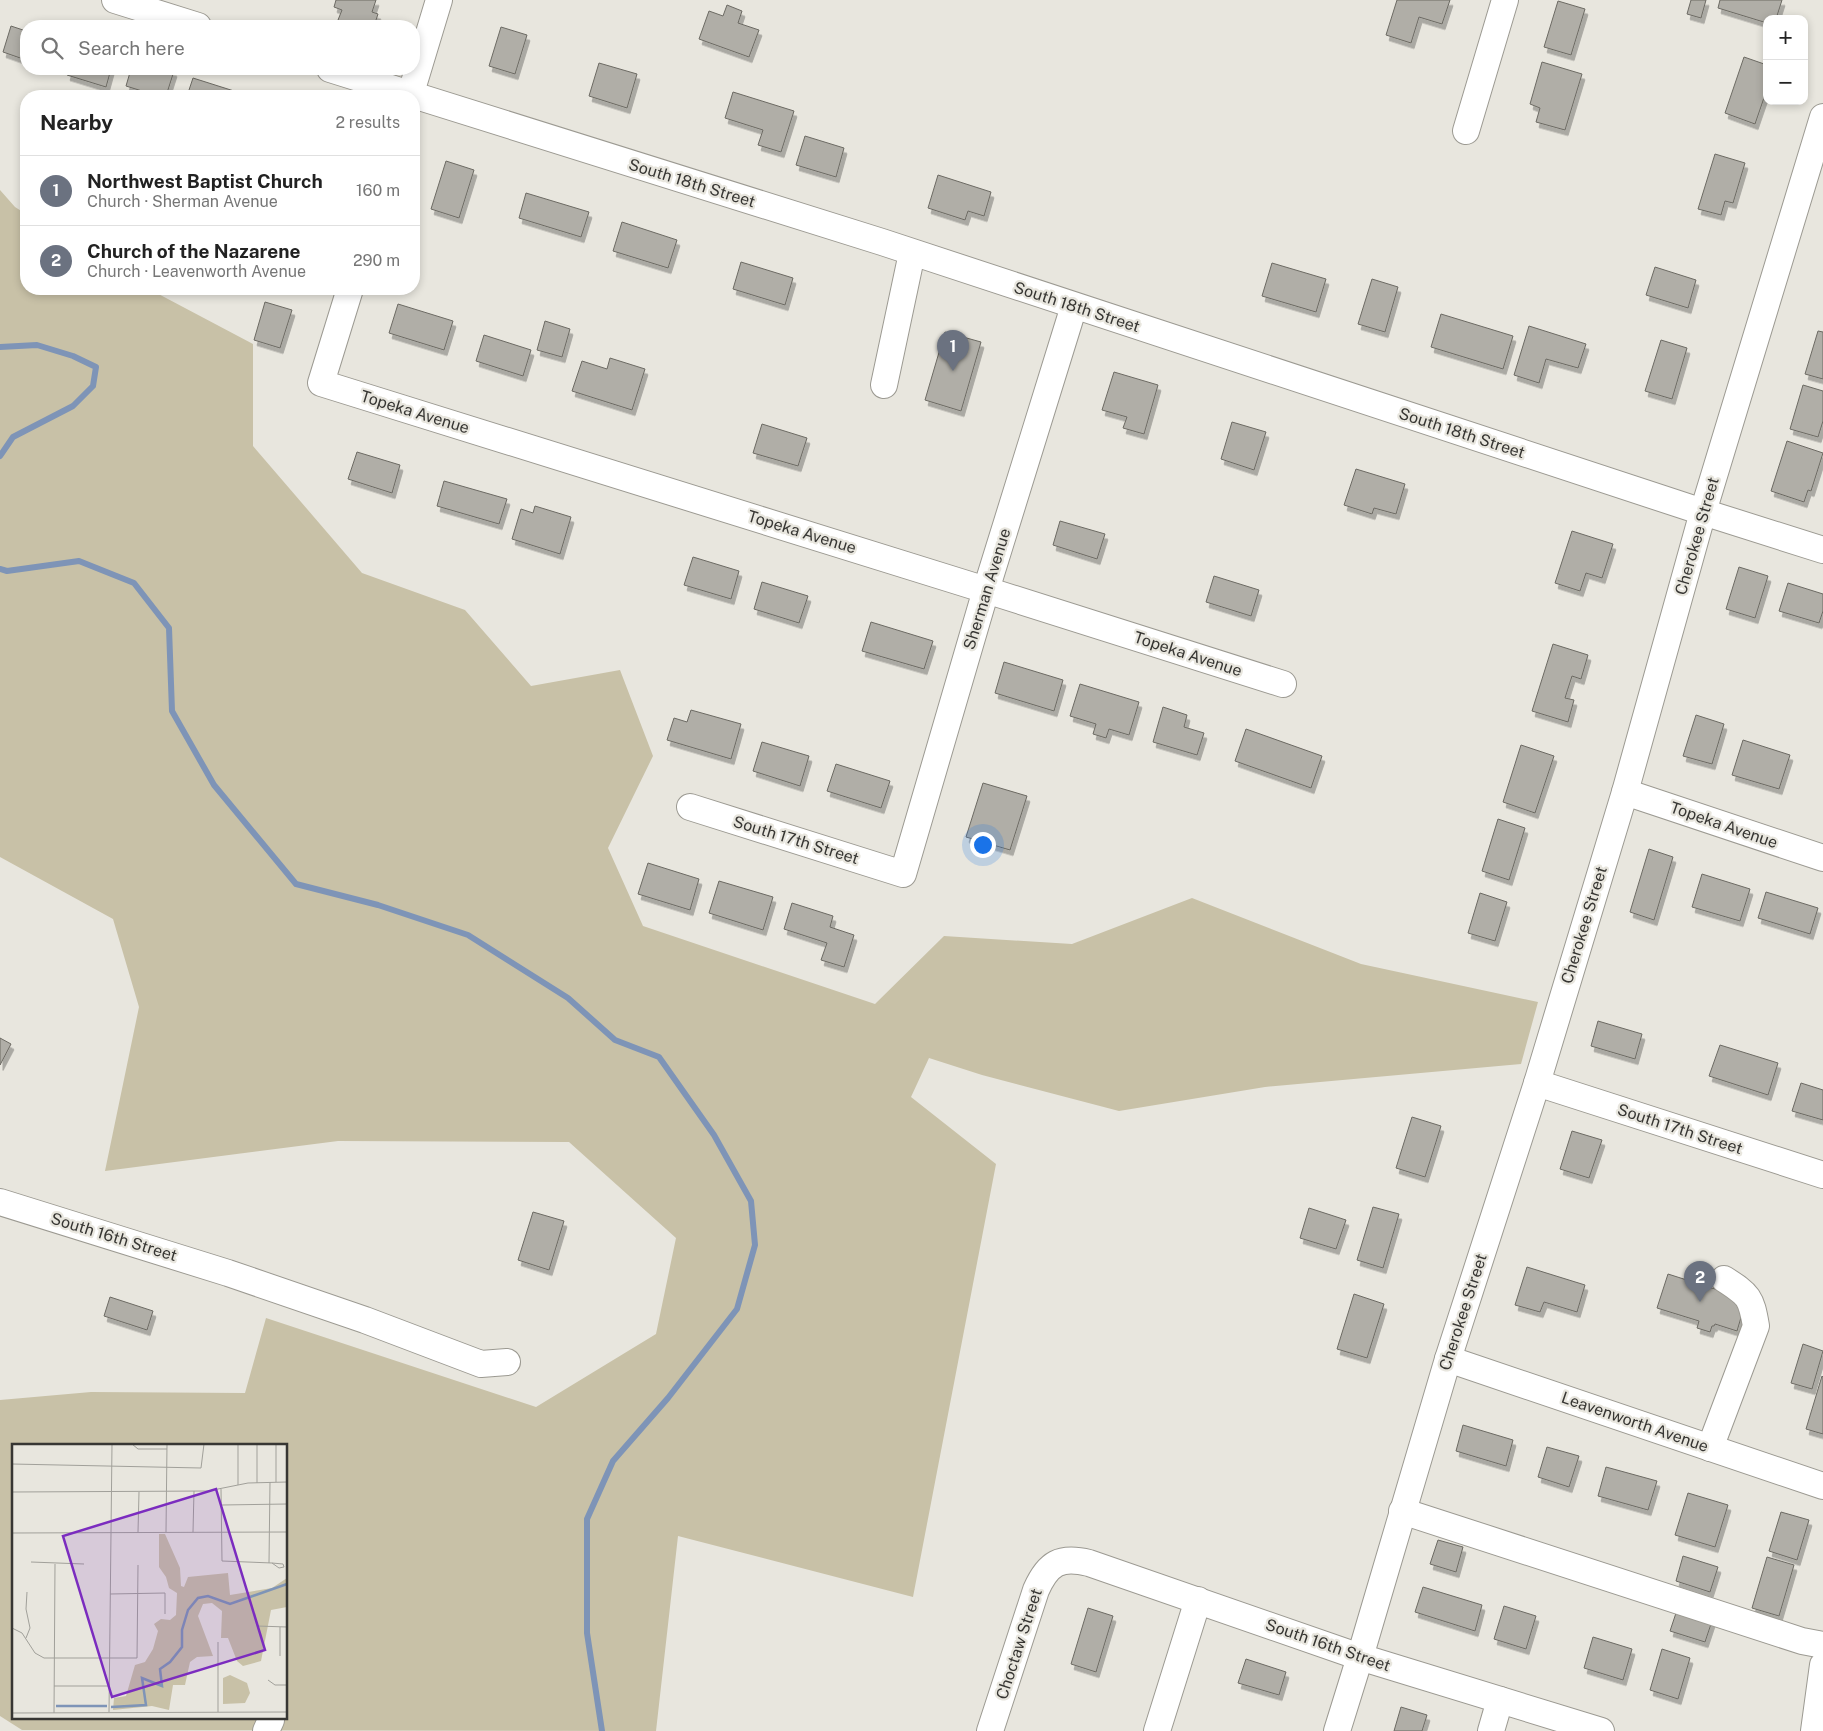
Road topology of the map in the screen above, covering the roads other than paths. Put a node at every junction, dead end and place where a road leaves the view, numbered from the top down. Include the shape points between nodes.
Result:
1 (439, 0) edge
2 (1505, 0) edge
3 (123, 1) edge
4 (180, 20) edge
5 (420, 62) edge
6 (348, 75) edge
7 (416, 75) edge
8 (395, 90) edge
9 (412, 90) edge
10 (420, 98) edge
11 (1823, 117) edge
12 (1466, 131) dead end
13 (912, 253) junction
14 (348, 295) edge
15 (1074, 306) junction
16 (884, 385) dead end
17 (1703, 512) junction
18 (1823, 550) edge
19 (986, 590) junction
20 (1283, 684) dead end
21 (1625, 792) junction
22 (690, 807) dead end
23 (1823, 858) edge
24 (903, 874) joint
25 (1537, 1083) junction
26 (1823, 1175) edge
27 (0, 1202) edge
28 (1724, 1279) dead end
29 (1448, 1358) junction
30 (508, 1362) dead end
31 (1710, 1448) junction
32 (1823, 1486) edge
33 (1402, 1511) junction
34 (1056, 1563) joint
35 (1198, 1600) junction
36 (1823, 1645) edge
37 (1360, 1657) junction
38 (1823, 1665) edge
39 (1500, 1700) junction
40 (990, 1731) edge
41 (1156, 1731) edge
42 (1337, 1731) edge
43 (1491, 1731) edge
44 (1601, 1731) edge
45 (1814, 1731) edge

1 - 5 street
2 - 12 street
3 - 4 street
6 - 8 street, South 18th Street
7 - 9 street
10 - 13 street, South 18th Street
11 - 17 street, Cherokee Street
13 - 15 street, South 18th Street
13 - 16 street
14 - 19 street, Topeka Avenue via 320,383
15 - 17 street, South 18th Street
15 - 19 street, Sherman Avenue
17 - 18 street, South 18th Street
17 - 21 street, Cherokee Street
19 - 20 street, Topeka Avenue
19 - 24 street, Sherman Avenue
21 - 23 street, Topeka Avenue
21 - 25 street, Cherokee Street
22 - 24 street, South 17th Street
25 - 26 street, South 17th Street
25 - 29 street, Cherokee Street
27 - 30 street, South 16th Street via 228,1273 481,1364
28 - 31 street via 1746,1293 1756,1326
29 - 31 street, Leavenworth Avenue
29 - 33 street, Cherokee Street
31 - 32 street, Leavenworth Avenue
33 - 36 street via 1802,1641
33 - 37 street, Cherokee Street
34 - 35 street, South 16th Street via 1072,1559 1089,1563
34 - 40 street, Choctaw Street via 1043,1574 1036,1590
35 - 37 street, South 16th Street
35 - 41 street
37 - 39 street, South 16th Street
37 - 42 street, Cherokee Street
38 - 45 street
39 - 43 street
39 - 44 street, South 16th Street

